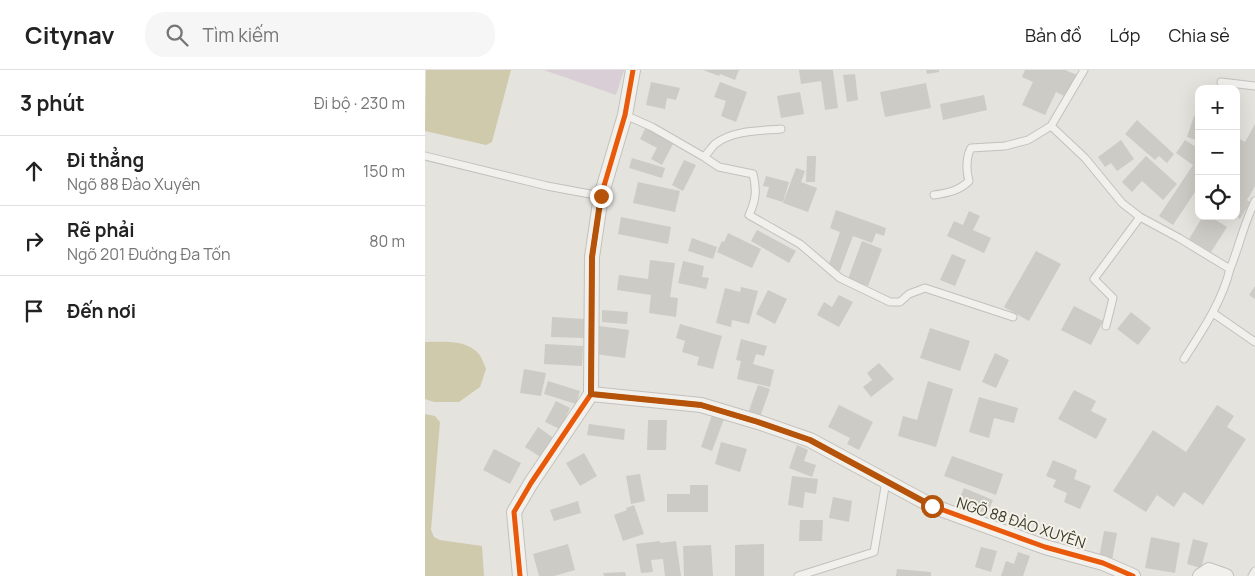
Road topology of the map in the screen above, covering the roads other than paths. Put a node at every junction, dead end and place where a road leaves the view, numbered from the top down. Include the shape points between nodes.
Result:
1 (633, 70) edge
2 (1084, 70) edge
3 (1221, 82) dead end
4 (1255, 86) edge
5 (625, 115) junction
6 (1051, 126) junction
7 (781, 129) dead end
8 (425, 156) edge
9 (704, 156) junction
10 (601, 196) junction
11 (935, 196) dead end
12 (1255, 200) edge
13 (1140, 217) junction
14 (1230, 269) junction
15 (1213, 313) junction
16 (1013, 317) dead end
17 (1106, 326) dead end
18 (1255, 342) edge
19 (1184, 359) dead end
20 (591, 394) junction
21 (886, 480) junction
22 (1255, 571) edge
23 (521, 576) edge
24 (799, 576) edge
25 (1133, 576) edge
26 (1199, 576) edge
27 (1226, 576) edge
28 (1252, 576) edge

1 - 5 street
2 - 6 lane
3 - 4 lane
5 - 9 lane
5 - 10 street
6 - 11 lane via 1028,140 1005,146 971,148 967,161 969,181 954,191
6 - 13 lane
7 - 9 lane via 748,131 725,139
8 - 10 lane
9 - 16 lane via 719,167 753,174 757,189 749,215 800,244 840,278 890,302 900,302 909,294 925,288
10 - 20 street via 592,257
12 - 14 lane
13 - 14 lane
13 - 17 lane via 1095,279 1113,298
14 - 15 lane
15 - 18 lane
15 - 19 lane
20 - 21 street, NGÕ 88 ĐÀO XUYÊN via 701,405 810,440
20 - 23 street via 514,512
21 - 24 lane via 874,552
21 - 25 street, NGÕ 88 ĐÀO XUYÊN via 932,506
22 - 28 lane
26 - 27 street via 1209,570

